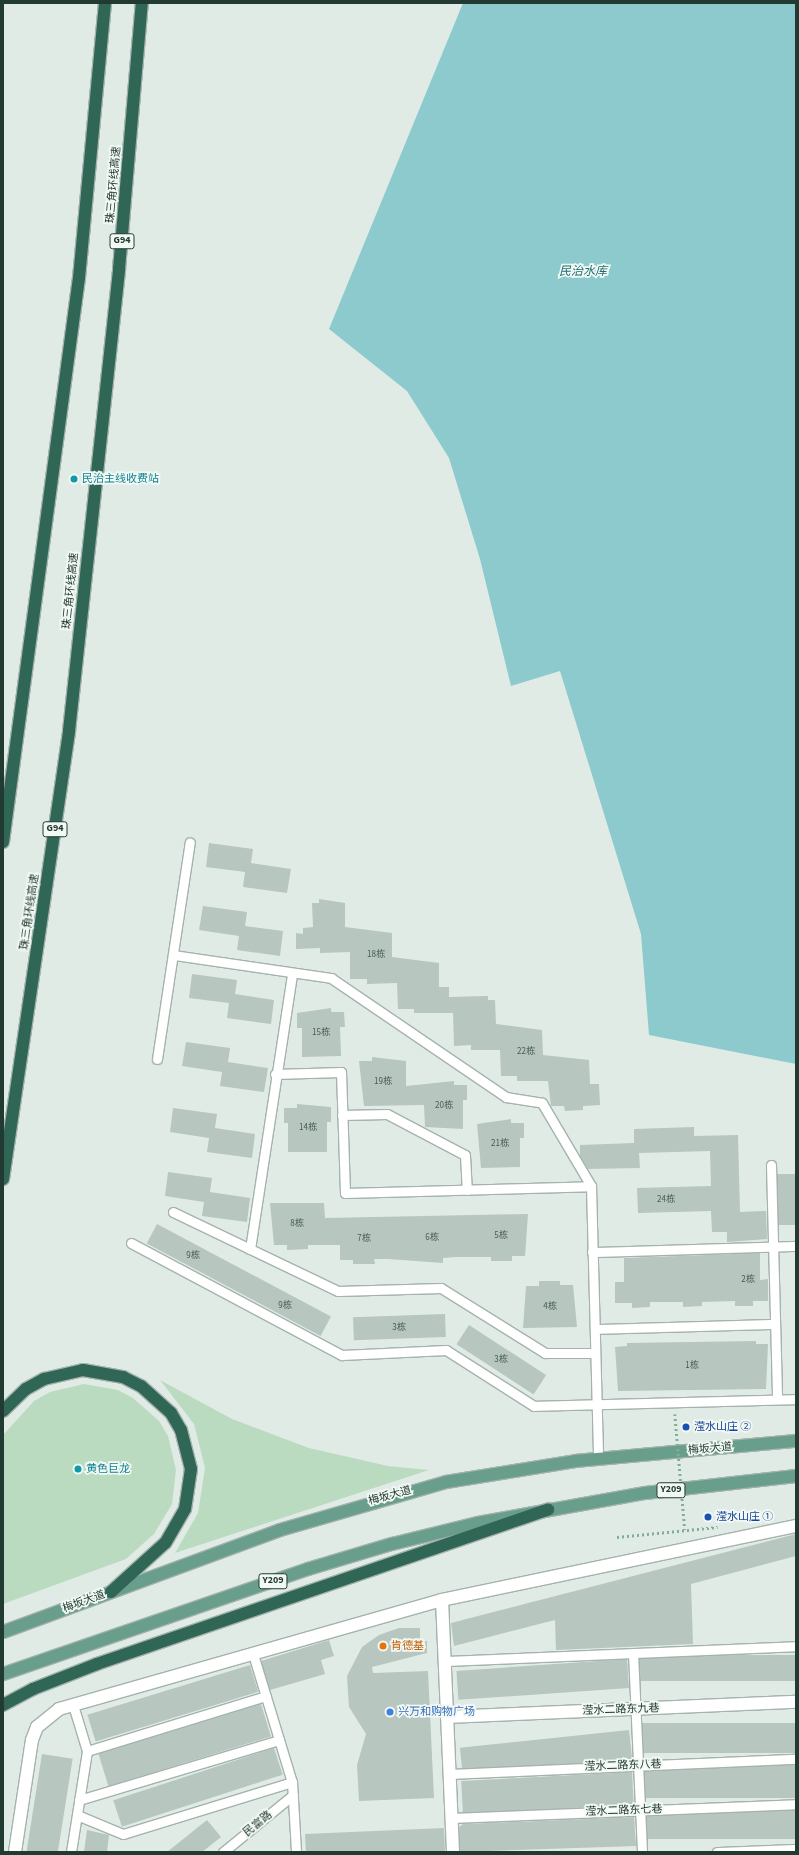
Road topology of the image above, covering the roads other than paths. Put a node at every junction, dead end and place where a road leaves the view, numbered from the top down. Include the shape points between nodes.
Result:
1 (106, 3) edge
2 (142, 3) edge
3 (3, 842) edge
4 (190, 842) dead end
5 (174, 955) junction
6 (292, 973) junction
7 (158, 1059) dead end
8 (275, 1074) junction
9 (342, 1115) junction
10 (771, 1165) dead end
11 (3, 1179) edge
12 (591, 1186) junction
13 (467, 1190) junction
14 (173, 1212) dead end
15 (131, 1243) dead end
16 (773, 1246) junction
17 (796, 1246) edge
18 (250, 1249) junction
19 (592, 1252) junction
20 (775, 1324) junction
21 (595, 1329) junction
22 (595, 1353) junction
23 (778, 1399) junction
24 (796, 1399) edge
25 (597, 1404) junction
26 (3, 1411) edge
27 (796, 1441) edge
28 (598, 1458) junction
29 (796, 1476) edge
30 (548, 1510) junction
31 (796, 1526) edge
32 (111, 1592) junction
33 (442, 1600) junction
34 (5, 1631) edge
35 (796, 1646) edge
36 (633, 1653) junction
37 (253, 1654) junction
38 (445, 1661) junction
39 (4, 1673) edge
40 (266, 1696) junction
41 (796, 1702) edge
42 (3, 1705) edge
43 (73, 1705) junction
44 (635, 1709) junction
45 (447, 1717) junction
46 (279, 1740) junction
47 (87, 1751) junction
48 (796, 1759) edge
49 (638, 1766) junction
50 (449, 1774) junction
51 (292, 1782) junction
52 (293, 1795) junction
53 (79, 1800) junction
54 (796, 1804) edge
55 (640, 1810) junction
56 (77, 1814) junction
57 (451, 1818) junction
58 (796, 1849) edge
59 (15, 1852) edge
60 (71, 1852) edge
61 (223, 1852) edge
62 (296, 1852) edge
63 (453, 1852) edge
64 (642, 1852) edge
65 (717, 1852) edge

1 - 3 highway via 79,278
2 - 11 highway, 珠三角环线高速 / G94 via 119,269 69,731
4 - 5 lane
5 - 6 lane
5 - 7 lane
6 - 8 lane
6 - 12 lane via 331,978 506,1097 542,1103
8 - 9 lane via 341,1072
8 - 18 lane
9 - 13 lane via 387,1114 465,1155
9 - 13 lane via 345,1193
10 - 16 lane
12 - 13 lane
12 - 19 lane
14 - 18 lane
15 - 25 lane via 342,1355 446,1350 534,1406
16 - 17 lane
16 - 19 lane
16 - 20 lane
18 - 22 lane via 338,1291 441,1288 545,1353
19 - 21 lane
20 - 21 lane
20 - 23 lane
21 - 22 lane
22 - 25 lane
23 - 24 lane
23 - 25 lane
25 - 28 lane
26 - 32 highway via 26,1389 44,1379 83,1370 123,1377 141,1386 174,1419 188,1449 191,1469 185,1509 165,1543
27 - 28 main road, 梅坂大道
28 - 32 main road, 梅坂大道 via 493,1473 399,1494 280,1530
29 - 30 main road, Y209 via 645,1493
30 - 39 main road, Y209 via 470,1525 308,1568
30 - 42 highway via 97,1664 33,1689
31 - 33 street
32 - 34 main road, 梅坂大道
33 - 37 street
33 - 38 street
35 - 36 lane
36 - 38 lane
36 - 44 lane
37 - 40 lane
37 - 43 street
38 - 45 street
40 - 46 lane
40 - 47 lane
41 - 44 street, 滢水二路东九巷
43 - 47 lane
43 - 59 street via 47,1717 32,1740
44 - 45 street, 滢水二路东九巷
44 - 49 lane
45 - 50 street
46 - 51 lane
46 - 53 lane
47 - 53 lane
48 - 49 lane, 滢水二路东八巷
49 - 50 lane, 滢水二路东八巷
49 - 55 lane
50 - 57 street
51 - 52 lane
51 - 56 lane via 123,1834
52 - 61 lane, 民富路
52 - 62 lane
53 - 56 lane
54 - 55 lane, 滢水二路东七巷
55 - 57 lane, 滢水二路东七巷
55 - 64 lane
56 - 60 lane
57 - 63 street
58 - 65 lane

